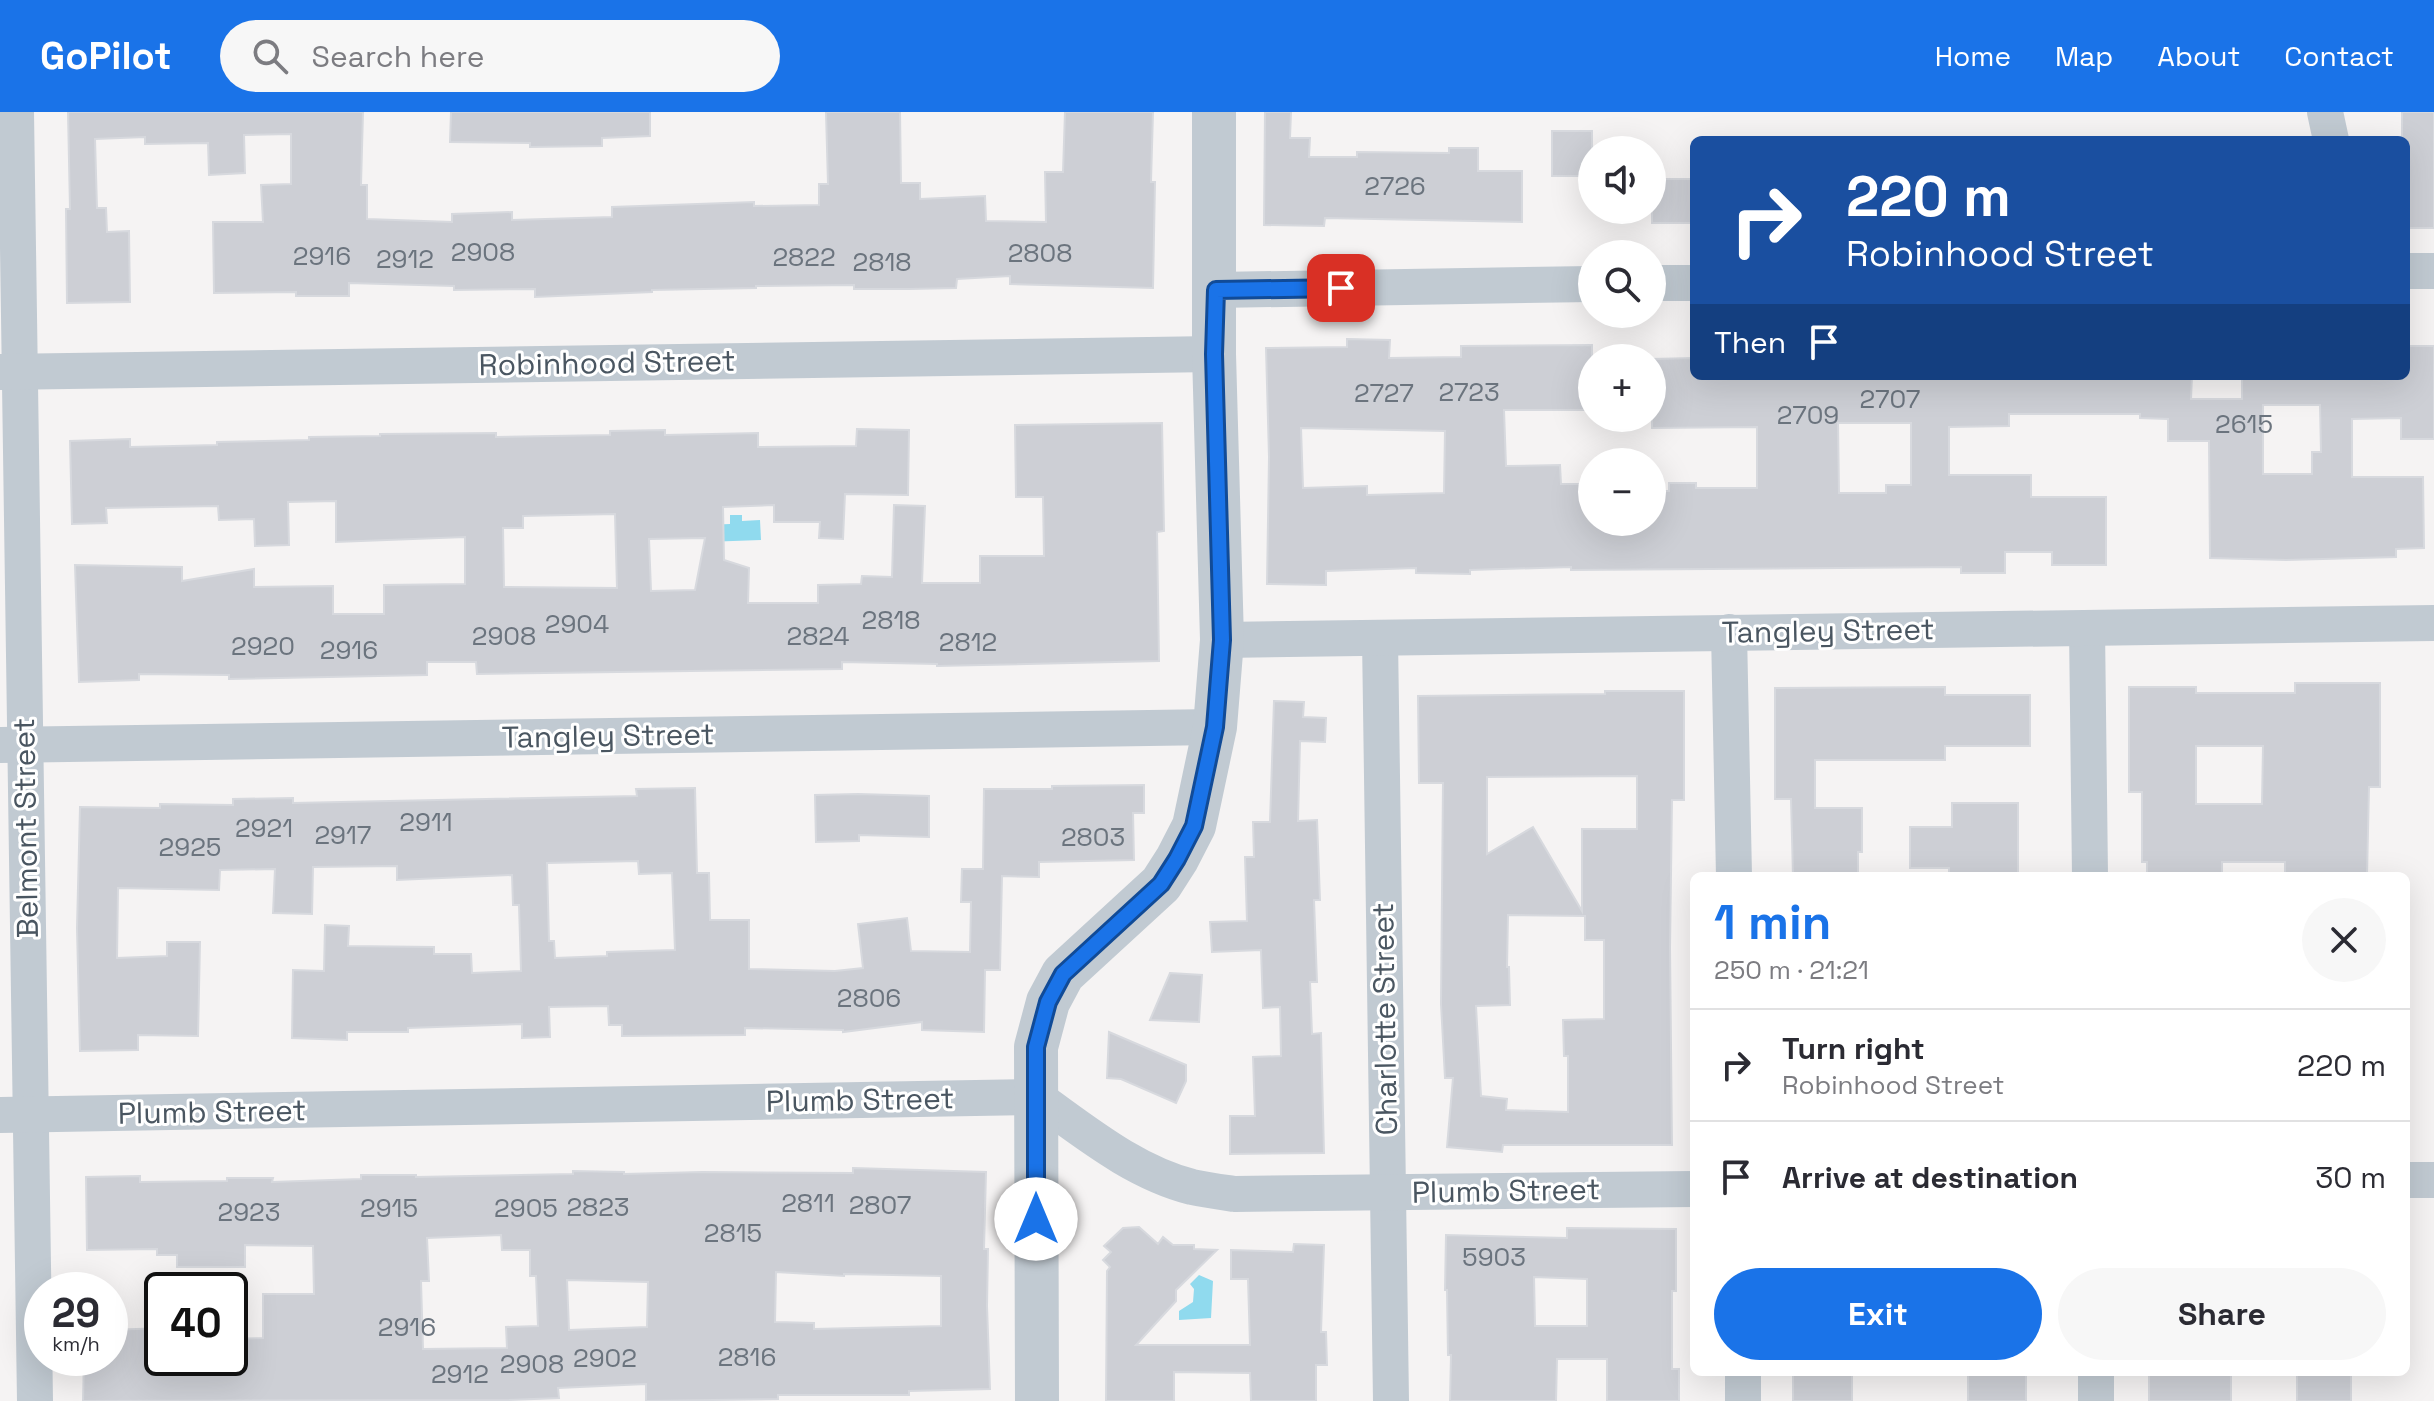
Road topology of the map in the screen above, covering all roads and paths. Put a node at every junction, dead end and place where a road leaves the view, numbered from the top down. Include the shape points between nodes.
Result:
1 (16, 112) edge
2 (1214, 112) edge
3 (2325, 112) edge
4 (2330, 136) edge
5 (2410, 271) edge
6 (2434, 271) edge
7 (1666, 283) edge
8 (1690, 283) edge
9 (1578, 284) edge
10 (1216, 290) junction
11 (1214, 354) junction
12 (10, 371) edge
13 (2434, 623) edge
14 (2087, 628) junction
15 (1729, 632) junction
16 (1380, 638) junction
17 (1222, 640) junction
18 (1215, 727) junction
19 (13, 745) edge
20 (1734, 872) edge
21 (2090, 872) edge
22 (1036, 1097) junction
23 (15, 1115) edge
24 (2410, 1180) edge
25 (2434, 1180) edge
26 (1690, 1189) edge
27 (1388, 1192) junction
28 (1743, 1376) edge
29 (2096, 1376) edge
30 (35, 1401) edge
31 (1037, 1401) edge
32 (1391, 1401) edge
33 (1743, 1401) edge
34 (2096, 1401) edge

1 - 12 street, Belmont Street
2 - 10 street
3 - 4 street
5 - 6 street
7 - 8 street
9 - 10 street
10 - 11 street
11 - 12 street, Robinhood Street
11 - 17 street
12 - 19 street, Belmont Street
13 - 14 street, Tangley Street
14 - 15 street, Tangley Street
14 - 21 street
15 - 16 street, Tangley Street
15 - 20 street
16 - 17 street, Tangley Street
16 - 27 street, Charlotte Street
17 - 18 street
18 - 19 street, Tangley Street
18 - 22 street via 1194,826 1177,859 1161,884 1063,974 1048,1002 1036,1047
19 - 23 street, Belmont Street
22 - 23 street, Plumb Street
22 - 27 street, Plumb Street via 1154,1174 1192,1187 1235,1194
22 - 31 street
23 - 30 street, Belmont Street
24 - 25 street
26 - 27 street, Plumb Street
27 - 32 street, Charlotte Street
28 - 33 street
29 - 34 street

